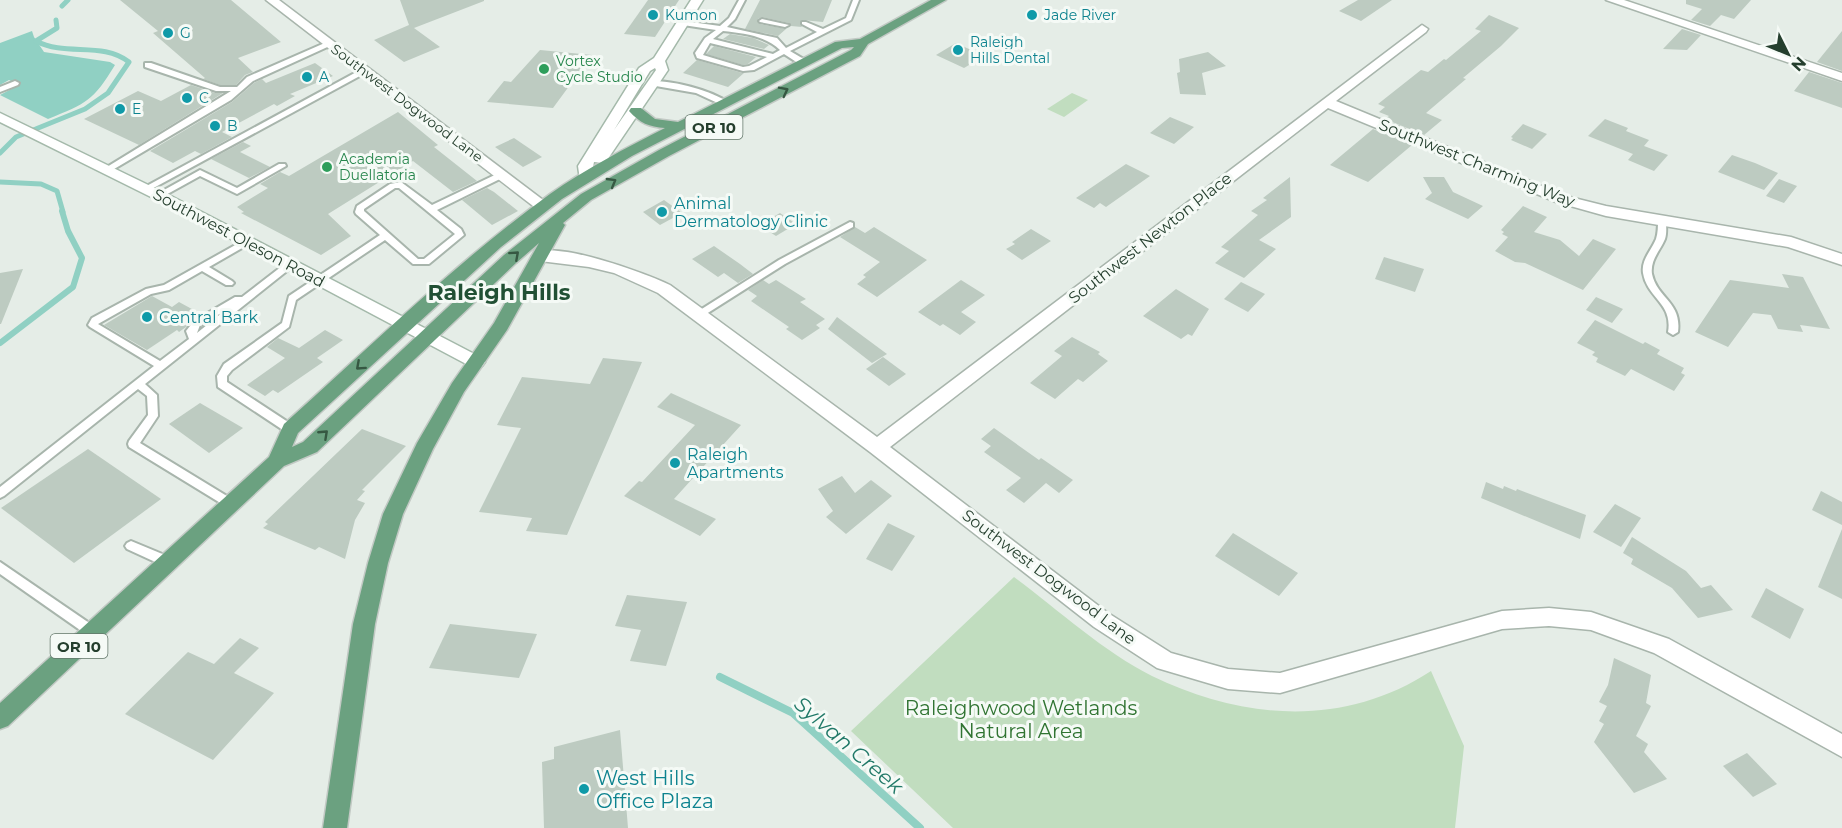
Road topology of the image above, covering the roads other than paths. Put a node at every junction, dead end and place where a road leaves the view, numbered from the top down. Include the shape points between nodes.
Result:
1 (272, 0) edge
2 (697, 0) edge
3 (742, 0) edge
4 (856, 0) edge
5 (1612, 0) edge
6 (1661, 0) edge
7 (934, 1) edge
8 (1649, 12) junction
9 (762, 21) dead end
10 (683, 23) junction
11 (785, 25) dead end
12 (806, 25) dead end
13 (723, 27) junction
14 (1422, 29) dead end
15 (823, 32) junction
16 (708, 40) junction
17 (863, 42) junction
18 (330, 44) junction
19 (786, 52) junction
20 (774, 57) junction
21 (659, 61) junction
22 (804, 63) junction
23 (148, 65) dead end
24 (365, 71) junction
25 (1842, 77) edge
26 (15, 83) dead end
27 (653, 83) junction
28 (238, 89) junction
29 (0, 90) edge
30 (1326, 102) junction
31 (724, 103) junction
32 (636, 111) junction
33 (0, 117) edge
34 (680, 126) junction
35 (282, 166) dead end
36 (106, 170) junction
37 (501, 175) junction
38 (585, 177) junction
39 (152, 192) junction
40 (542, 206) junction
41 (431, 209) junction
42 (563, 214) junction
43 (1662, 220) junction
44 (850, 225) dead end
45 (386, 235) junction
46 (246, 242) junction
47 (540, 256) junction
48 (1842, 260) edge
49 (289, 265) junction
50 (202, 267) junction
51 (318, 280) junction
52 (229, 283) dead end
53 (700, 314) junction
54 (404, 326) junction
55 (1673, 332) dead end
56 (426, 338) junction
57 (476, 362) junction
58 (161, 366) junction
59 (139, 384) junction
60 (290, 429) junction
61 (877, 447) junction
62 (277, 461) junction
63 (0, 493) edge
64 (231, 504) junction
65 (131, 546) dead end
66 (168, 562) junction
67 (0, 567) edge
68 (94, 633) junction
69 (0, 718) edge
70 (1842, 746) edge
71 (335, 828) edge

1 - 18 street, Southwest Dogwood Lane
2 - 10 street
3 - 13 lane
4 - 15 lane via 849,19
5 - 8 street
6 - 8 street
7 - 17 main road, OR 10
8 - 25 street
9 - 11 lane
10 - 13 lane
10 - 21 street
12 - 15 lane
13 - 16 lane
13 - 19 lane via 774,39
14 - 30 street, Southwest Newton Place
15 - 19 lane
16 - 20 lane
16 - 20 lane via 700,56 743,69
17 - 22 main road, OR 10 via 839,45
42 -> 17 main road, OR 10 via 633,170 856,54
18 - 24 street, Southwest Dogwood Lane
18 - 28 lane via 250,79
19 - 20 lane
19 - 22 lane
21 - 27 street via 662,70
21 - 38 street via 645,68 622,103 585,166
22 - 31 main road, OR 10
23 - 28 lane via 219,89
24 - 37 street, Southwest Dogwood Lane
24 - 39 lane
26 - 29 lane
27 - 31 lane via 677,86
27 - 32 street
28 - 36 lane
30 - 43 street, Southwest Charming Way via 1545,194 1606,211
30 - 61 street, Southwest Newton Place
31 - 34 main road, OR 10
32 - 34 main road via 651,123
32 - 38 street
33 - 36 street, Southwest Oleson Road
34 - 38 main road, OR 10
35 - 39 lane via 237,191 200,173
36 - 39 street, Southwest Oleson Road
37 - 40 street, Southwest Dogwood Lane
37 - 41 lane
38 - 40 main road, OR 10
38 - 42 main road
39 - 46 street, Southwest Oleson Road
40 - 54 main road, OR 10
41 - 45 lane via 401,184 393,186 359,212
41 - 45 lane via 460,235 426,262 416,262
42 - 47 main road
56 -> 42 main road, OR 10
43 - 48 street, Southwest Charming Way via 1791,242
43 - 55 lane via 1661,236 1647,263 1649,279 1667,301 1676,322
44 - 53 lane
45 - 51 lane
46 - 49 street, Southwest Oleson Road
46 - 50 lane
47 - 53 street, Southwest Dogwood Lane via 598,263 632,272
47 - 57 main road
49 - 51 street, Southwest Oleson Road
49 - 58 lane via 246,293
50 - 52 lane
50 - 58 lane via 95,320 93,325
51 - 54 street, Southwest Oleson Road
51 - 60 lane via 292,298 286,325 228,366 222,376 222,384
53 - 61 street, Southwest Dogwood Lane
54 - 56 street, Southwest Oleson Road
54 -> 60 main road, OR 10
56 - 57 street, Southwest Oleson Road
62 -> 56 main road, OR 10 via 310,447
57 - 71 main road via 409,477 378,563 352,696
58 - 59 lane
59 - 63 lane
59 - 64 lane via 152,395 153,416 133,444
60 - 62 main road, OR 10
61 - 70 street, Southwest Dogwood Lane via 1101,620 1165,661 1228,679 1280,683 1502,620 1549,616 1591,621 1661,646
62 - 64 main road, OR 10
64 - 66 main road, OR 10
65 - 66 lane
66 - 68 main road, OR 10
67 - 68 lane
68 - 69 main road, OR 10

